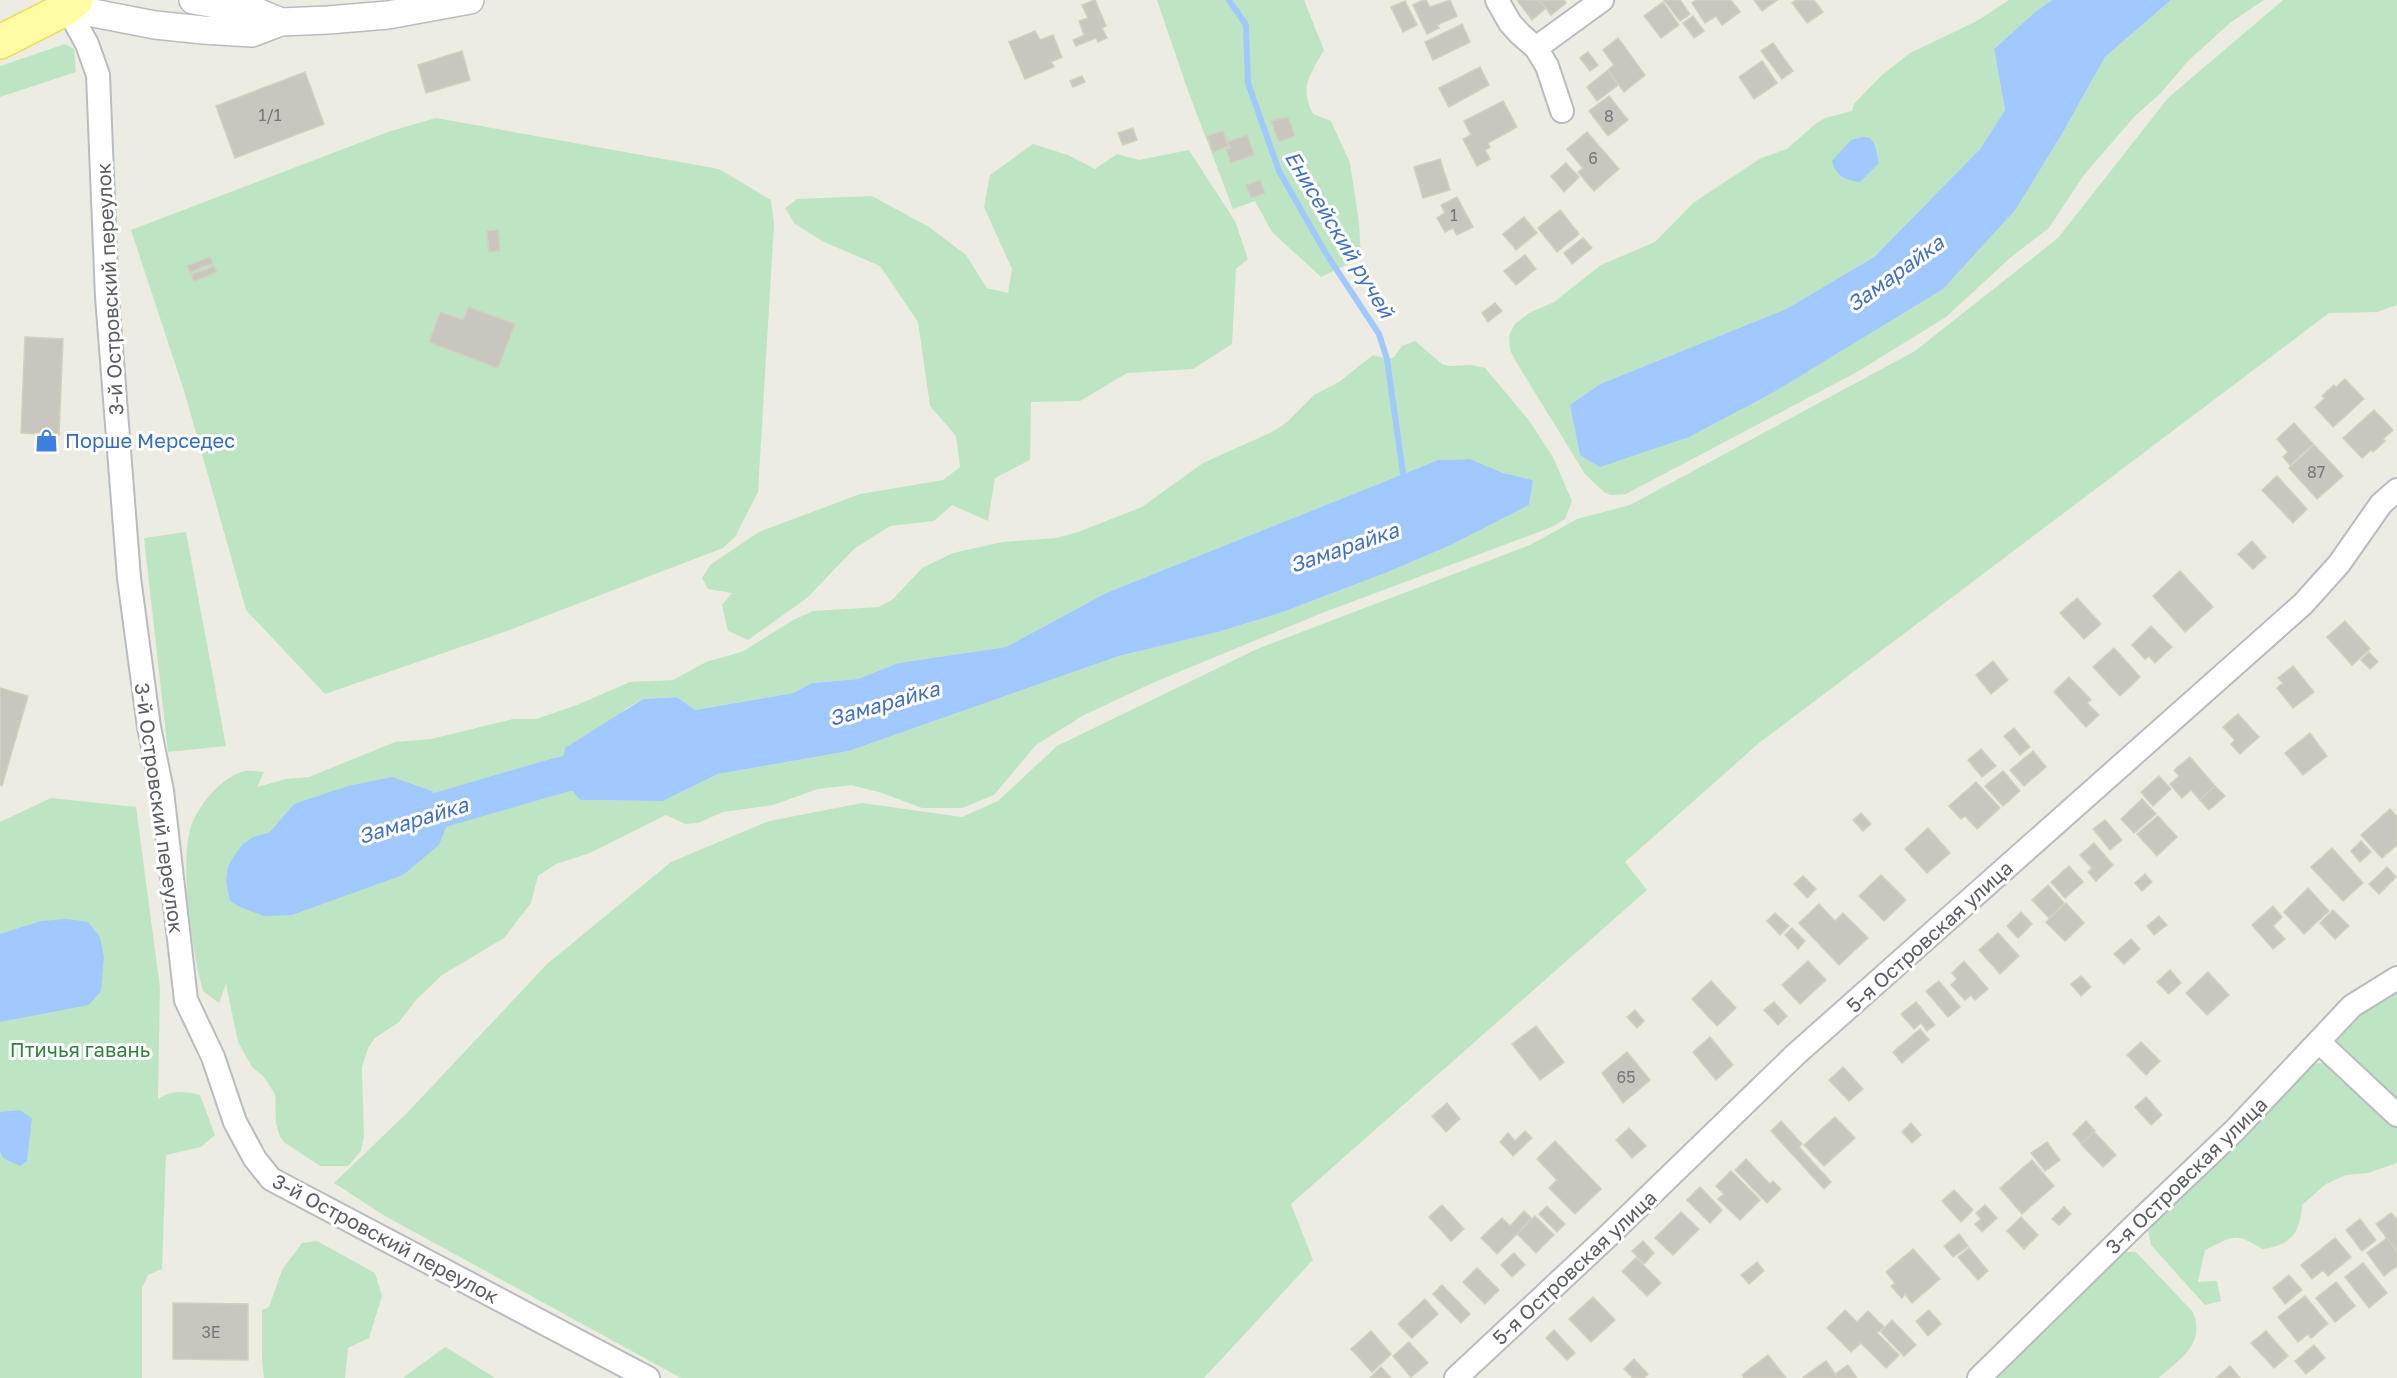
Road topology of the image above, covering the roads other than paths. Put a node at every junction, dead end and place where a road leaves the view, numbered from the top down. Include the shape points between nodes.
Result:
1 (194, 0) edge
2 (470, 0) edge
3 (1497, 0) edge
4 (1602, 0) edge
5 (69, 3) edge
6 (232, 4) edge
7 (281, 22) junction
8 (0, 42) edge
9 (1536, 48) junction
10 (1562, 111) dead end
11 (2397, 490) edge
12 (2397, 978) edge
13 (2319, 1042) junction
14 (2397, 1115) edge
15 (648, 1378) edge
16 (1456, 1378) edge
17 (1979, 1378) edge

1 - 6 street
2 - 7 street via 388,15
3 - 9 street via 1510,23
4 - 9 street
5 - 7 street via 155,25 203,30 252,33
5 - 8 main road
5 - 15 street, 3-й Островский переулок via 98,75 107,297 129,578 149,727 162,791 186,1000 213,1057 235,1122 271,1179
6 - 7 street
9 - 10 street via 1547,66
11 - 16 street, 5-я Островская улица via 2381,504 2339,564 2303,604 1795,1055
12 - 13 street, 3-я Островская улица via 2352,1006
13 - 14 street
13 - 17 street, 3-я Островская улица via 2235,1130

